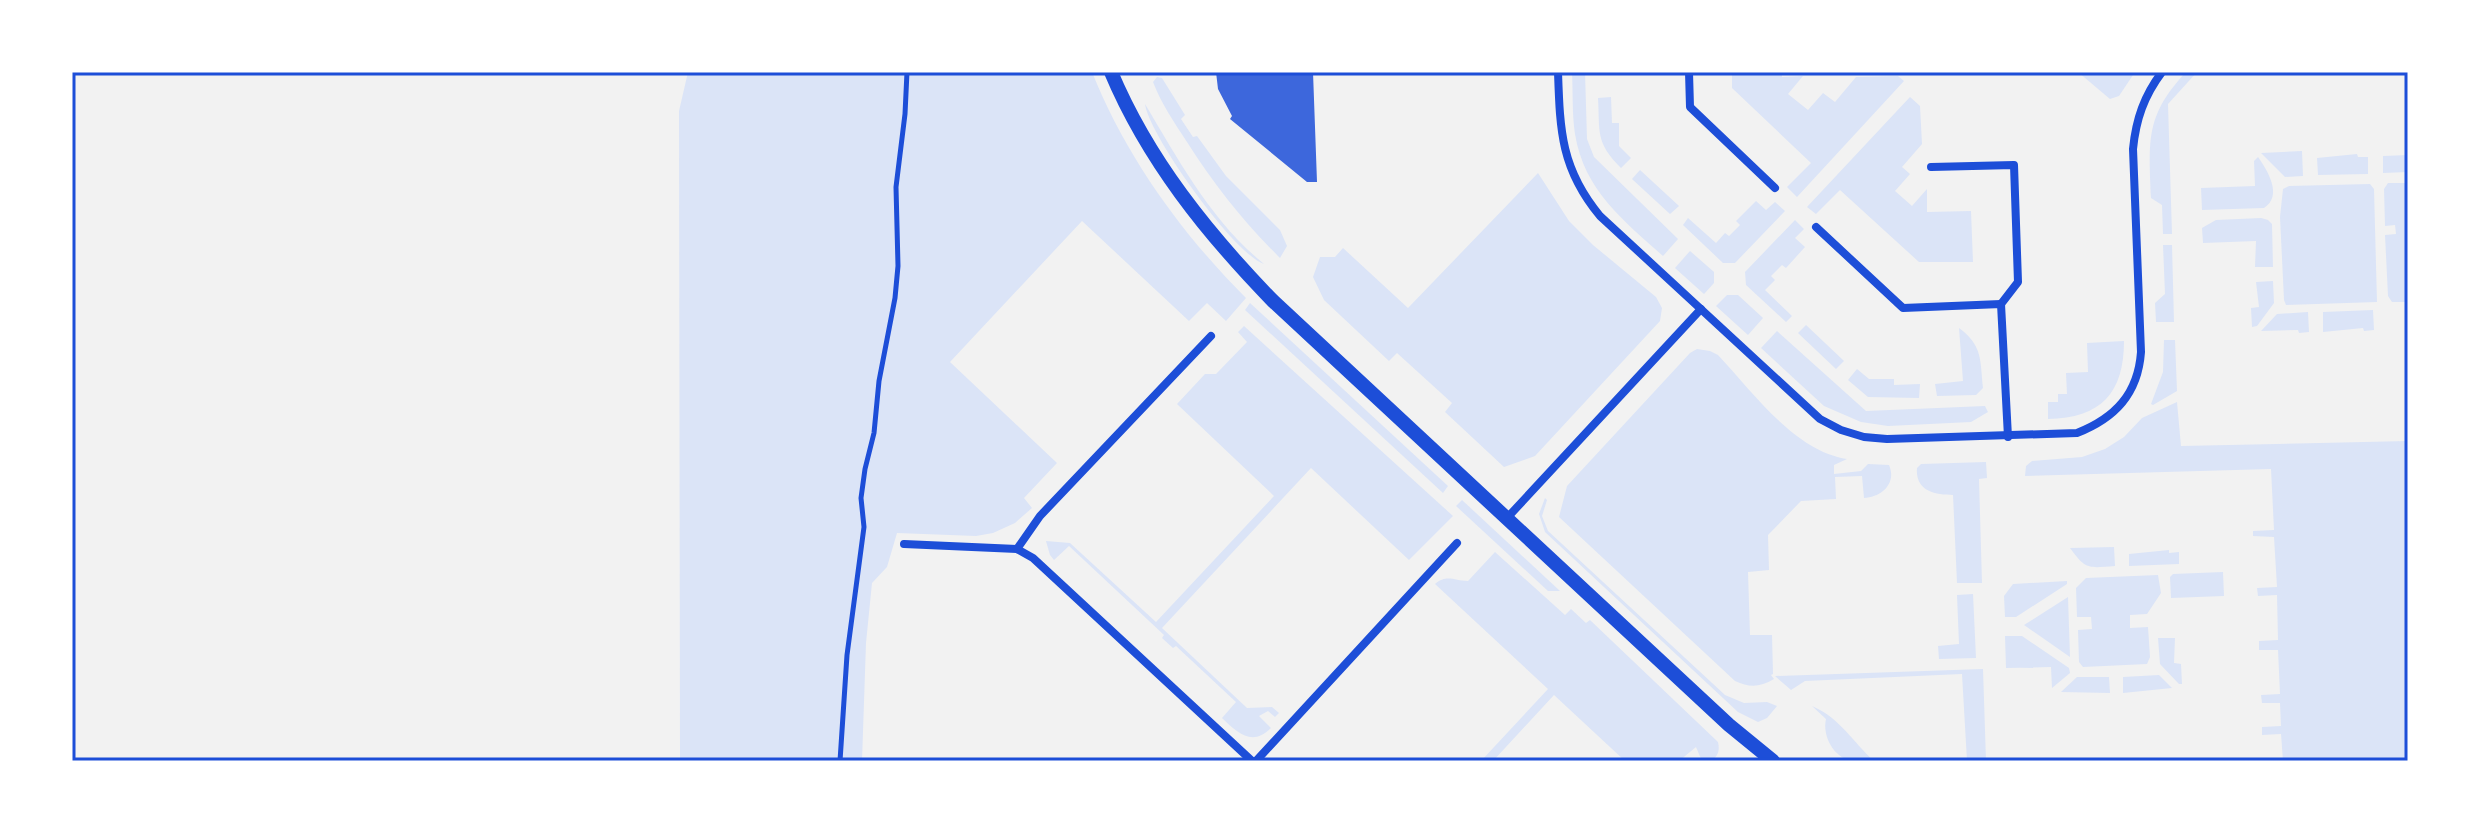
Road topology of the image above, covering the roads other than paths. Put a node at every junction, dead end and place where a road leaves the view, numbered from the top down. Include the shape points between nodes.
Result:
1 (1111, 72) edge
2 (1558, 72) edge
3 (1689, 72) edge
4 (2162, 72) edge
5 (1931, 167) dead end
6 (1775, 188) dead end
7 (1816, 227) dead end
8 (2001, 304) junction
9 (1701, 309) junction
10 (1211, 336) dead end
11 (2010, 437) junction
12 (1507, 518) junction
13 (1457, 543) dead end
14 (904, 544) dead end
15 (1017, 549) junction
16 (1254, 761) edge
17 (1773, 761) edge

1 - 12 street via 1166,173 1232,259
2 - 9 street via 1562,141 1580,190 1600,216
3 - 6 street via 1690,107
4 - 11 street via 2135,126 2133,149 2139,370 2125,401 2097,425 2077,433
5 - 8 street via 2014,165 2018,282
7 - 8 street via 1903,308
8 - 11 street
9 - 11 street via 1801,404 1841,430 1887,439
9 - 12 street
10 - 15 street via 1040,516
12 - 17 street
13 - 16 street
14 - 15 street
15 - 16 street via 1050,571

